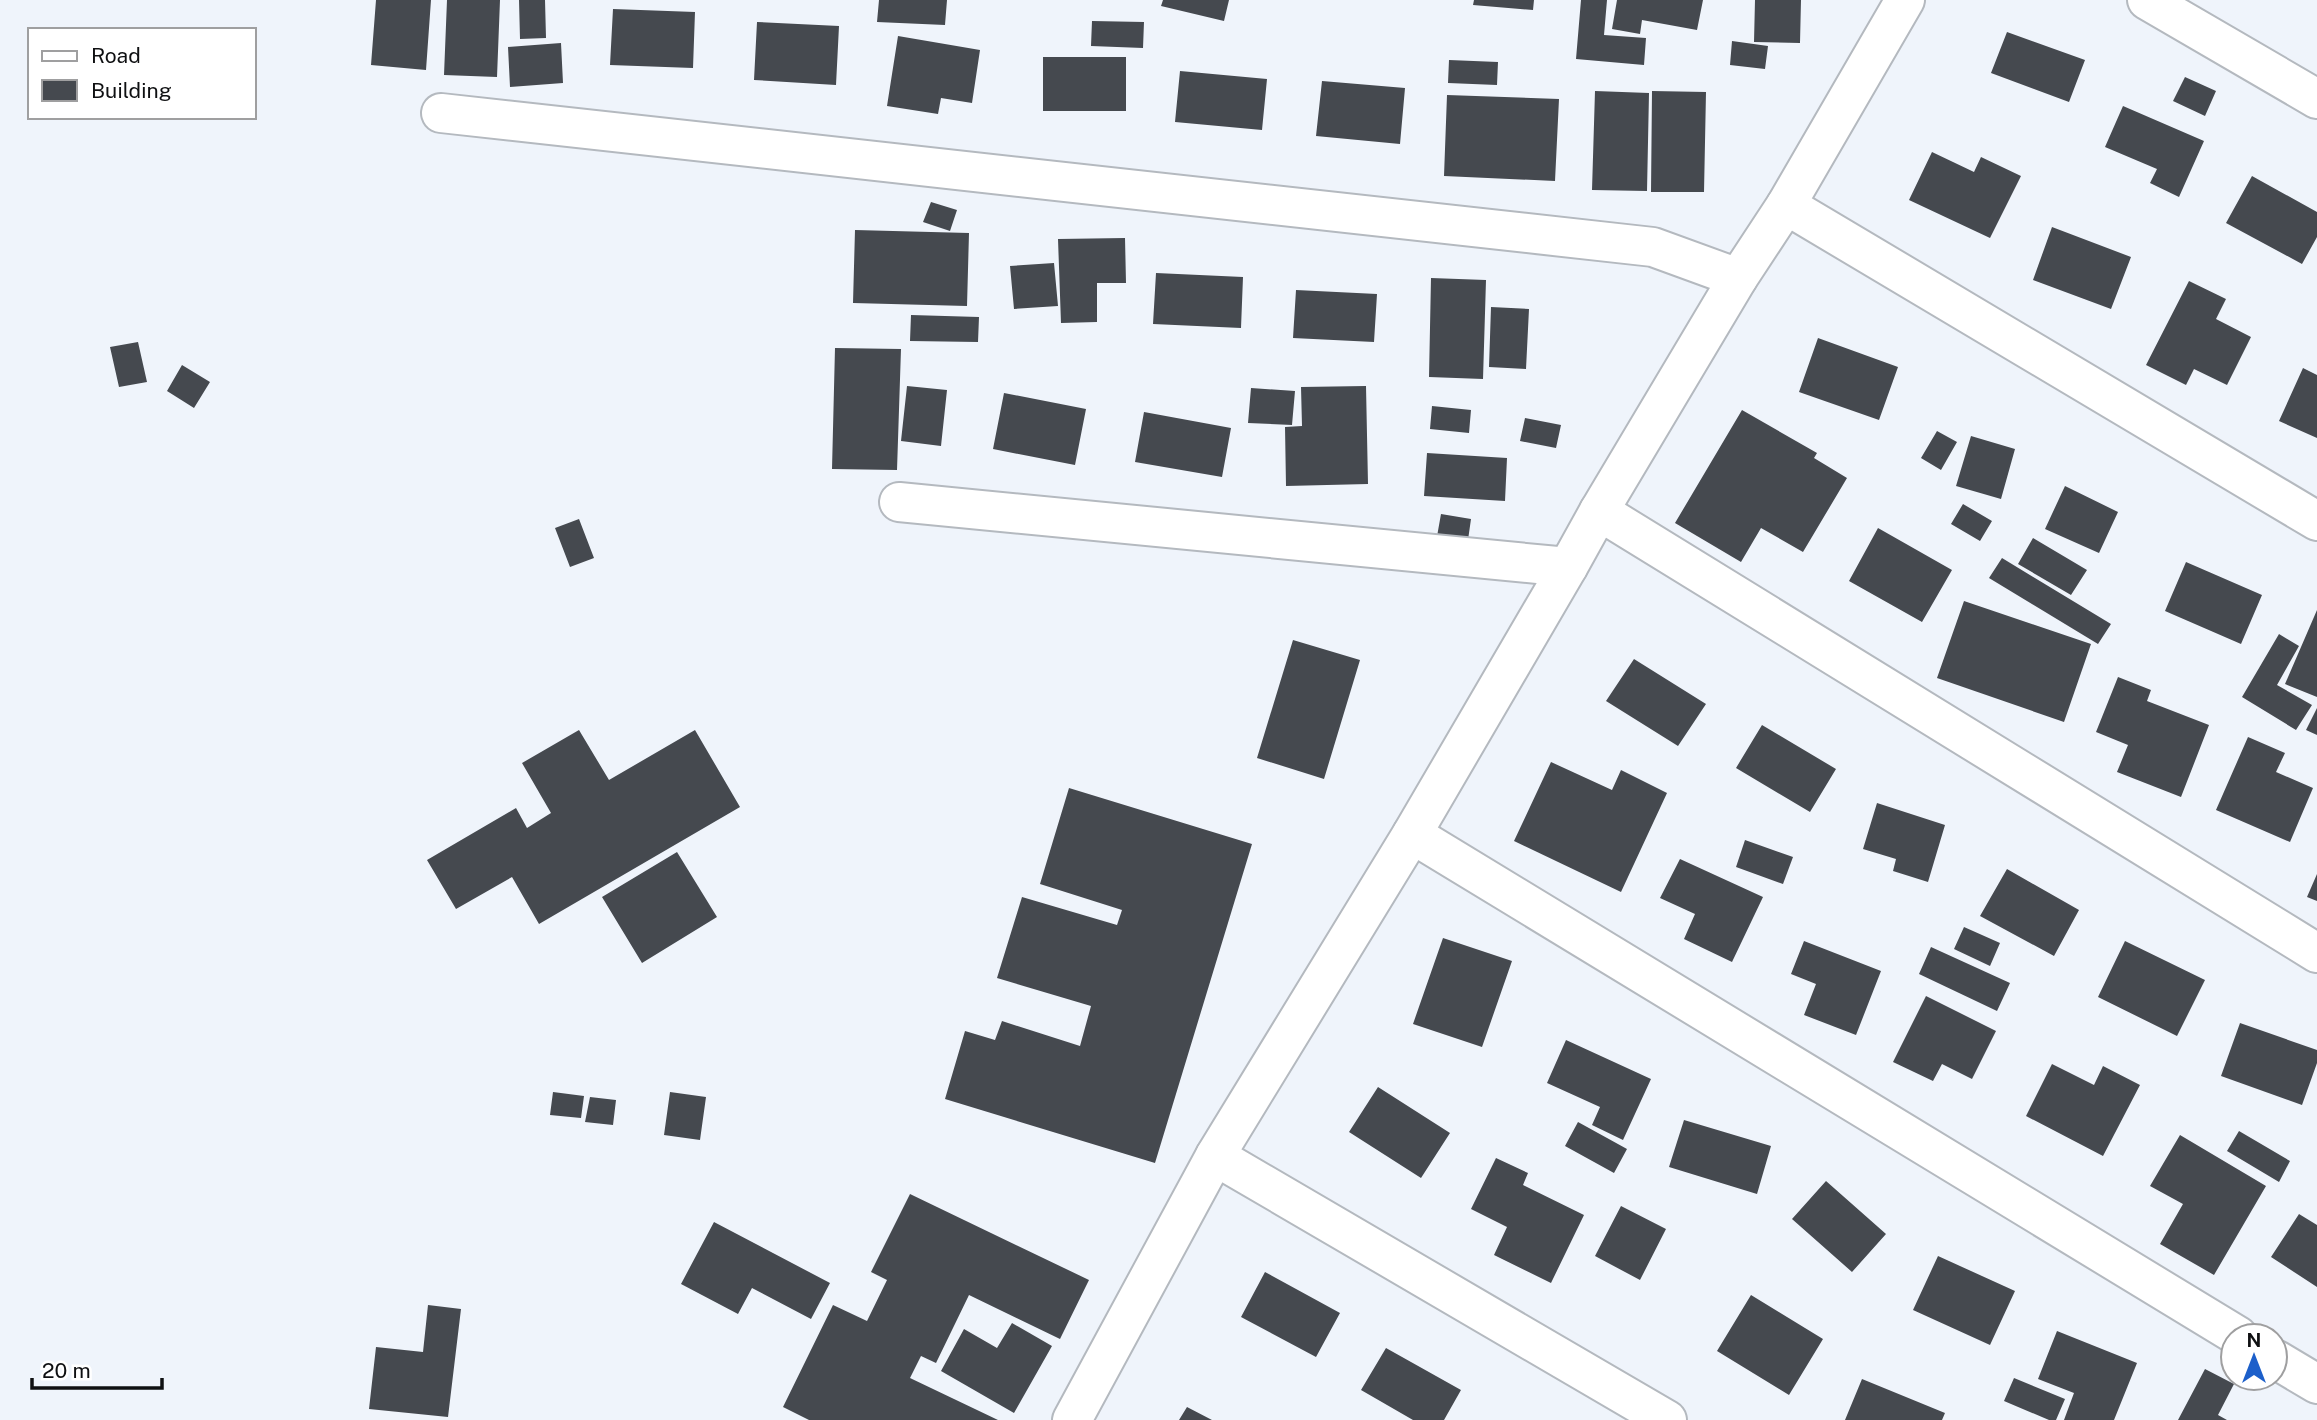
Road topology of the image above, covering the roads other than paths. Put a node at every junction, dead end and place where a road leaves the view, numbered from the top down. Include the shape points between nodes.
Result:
1 (1905, 0) edge
2 (2147, 0) edge
3 (2317, 99) edge
4 (441, 113) dead end
5 (1786, 205) junction
6 (1738, 278) junction
7 (899, 502) dead end
8 (1599, 511) junction
9 (2317, 521) edge
10 (1568, 568) junction
11 (1412, 834) junction
12 (2317, 953) edge
13 (1215, 1156) junction
14 (2219, 1324) edge
15 (2289, 1367) edge
16 (2317, 1384) edge
17 (1072, 1420) edge
18 (1667, 1420) edge

1 - 5 street
2 - 3 street
4 - 6 street via 1653,247
5 - 6 street
5 - 9 street
6 - 8 street
7 - 10 street
8 - 10 street
8 - 12 street
10 - 11 street
11 - 13 street
11 - 14 street
13 - 17 street
13 - 18 street
15 - 16 street

